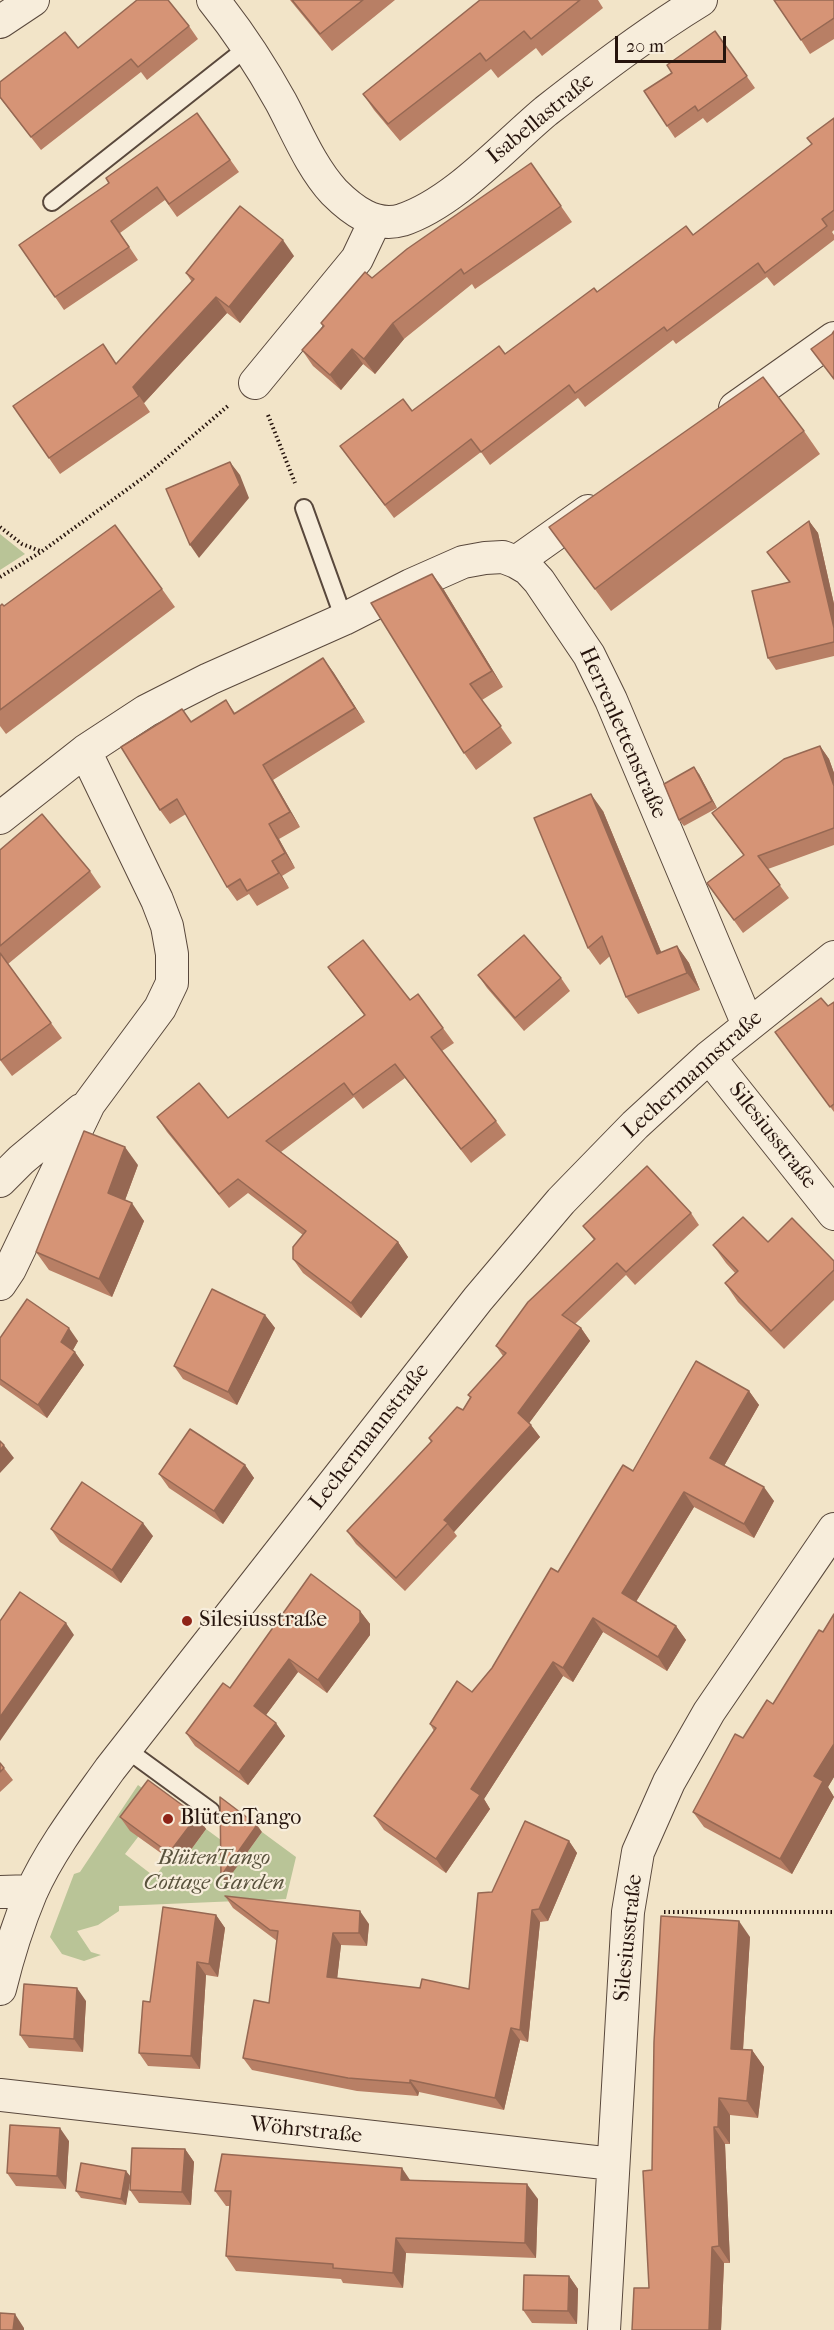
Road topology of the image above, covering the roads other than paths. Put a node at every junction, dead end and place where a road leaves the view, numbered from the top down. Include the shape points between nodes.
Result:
1 (33, 0) edge
2 (213, 0) edge
3 (702, 0) edge
4 (0, 22) edge
5 (248, 47) junction
6 (52, 202) dead end
7 (375, 221) junction
8 (834, 338) edge
9 (255, 383) road end
10 (709, 426) edge
11 (612, 494) edge
12 (304, 508) road end
13 (516, 562) junction
14 (344, 619) junction
15 (85, 751) junction
16 (0, 818) edge
17 (834, 957) edge
18 (748, 1025) junction
19 (709, 1057) junction
20 (89, 1104) junction
21 (0, 1181) edge
22 (834, 1215) edge
23 (0, 1284) edge
24 (834, 1529) edge
25 (126, 1749) junction
26 (211, 1811) dead end
27 (32, 1891) junction
28 (0, 1892) edge
29 (0, 1989) edge
30 (0, 2095) edge
31 (613, 2164) junction
32 (604, 2330) edge

1 - 4 street
2 - 5 street
3 - 7 street, Isabellastraße via 663,23 546,111 433,205 400,220
5 - 6 lane
5 - 7 street via 319,172 355,211
7 - 9 street via 357,259
8 - 10 street
11 - 13 street
12 - 14 lane
13 - 14 street via 503,557 463,562
13 - 18 street, Herrenlettenstraße via 539,581 589,655
14 - 15 street via 146,711
15 - 16 street
15 - 20 street via 157,900 172,954 172,983 160,1008
17 - 18 street, Lechermannstraße
18 - 19 street, Lechermannstraße
19 - 22 street, Silesiusstraße
19 - 25 street, Lechermannstraße via 561,1201 478,1299
20 - 21 street
20 - 23 street
24 - 31 street, Silesiusstraße via 709,1712 669,1782 639,1852 628,1912
25 - 26 lane
25 - 27 street, Lechermannstraße via 70,1824
27 - 28 street
27 - 29 street, Lechermannstraße
30 - 31 street, Wöhrstraße
31 - 32 street, Silesiusstraße

